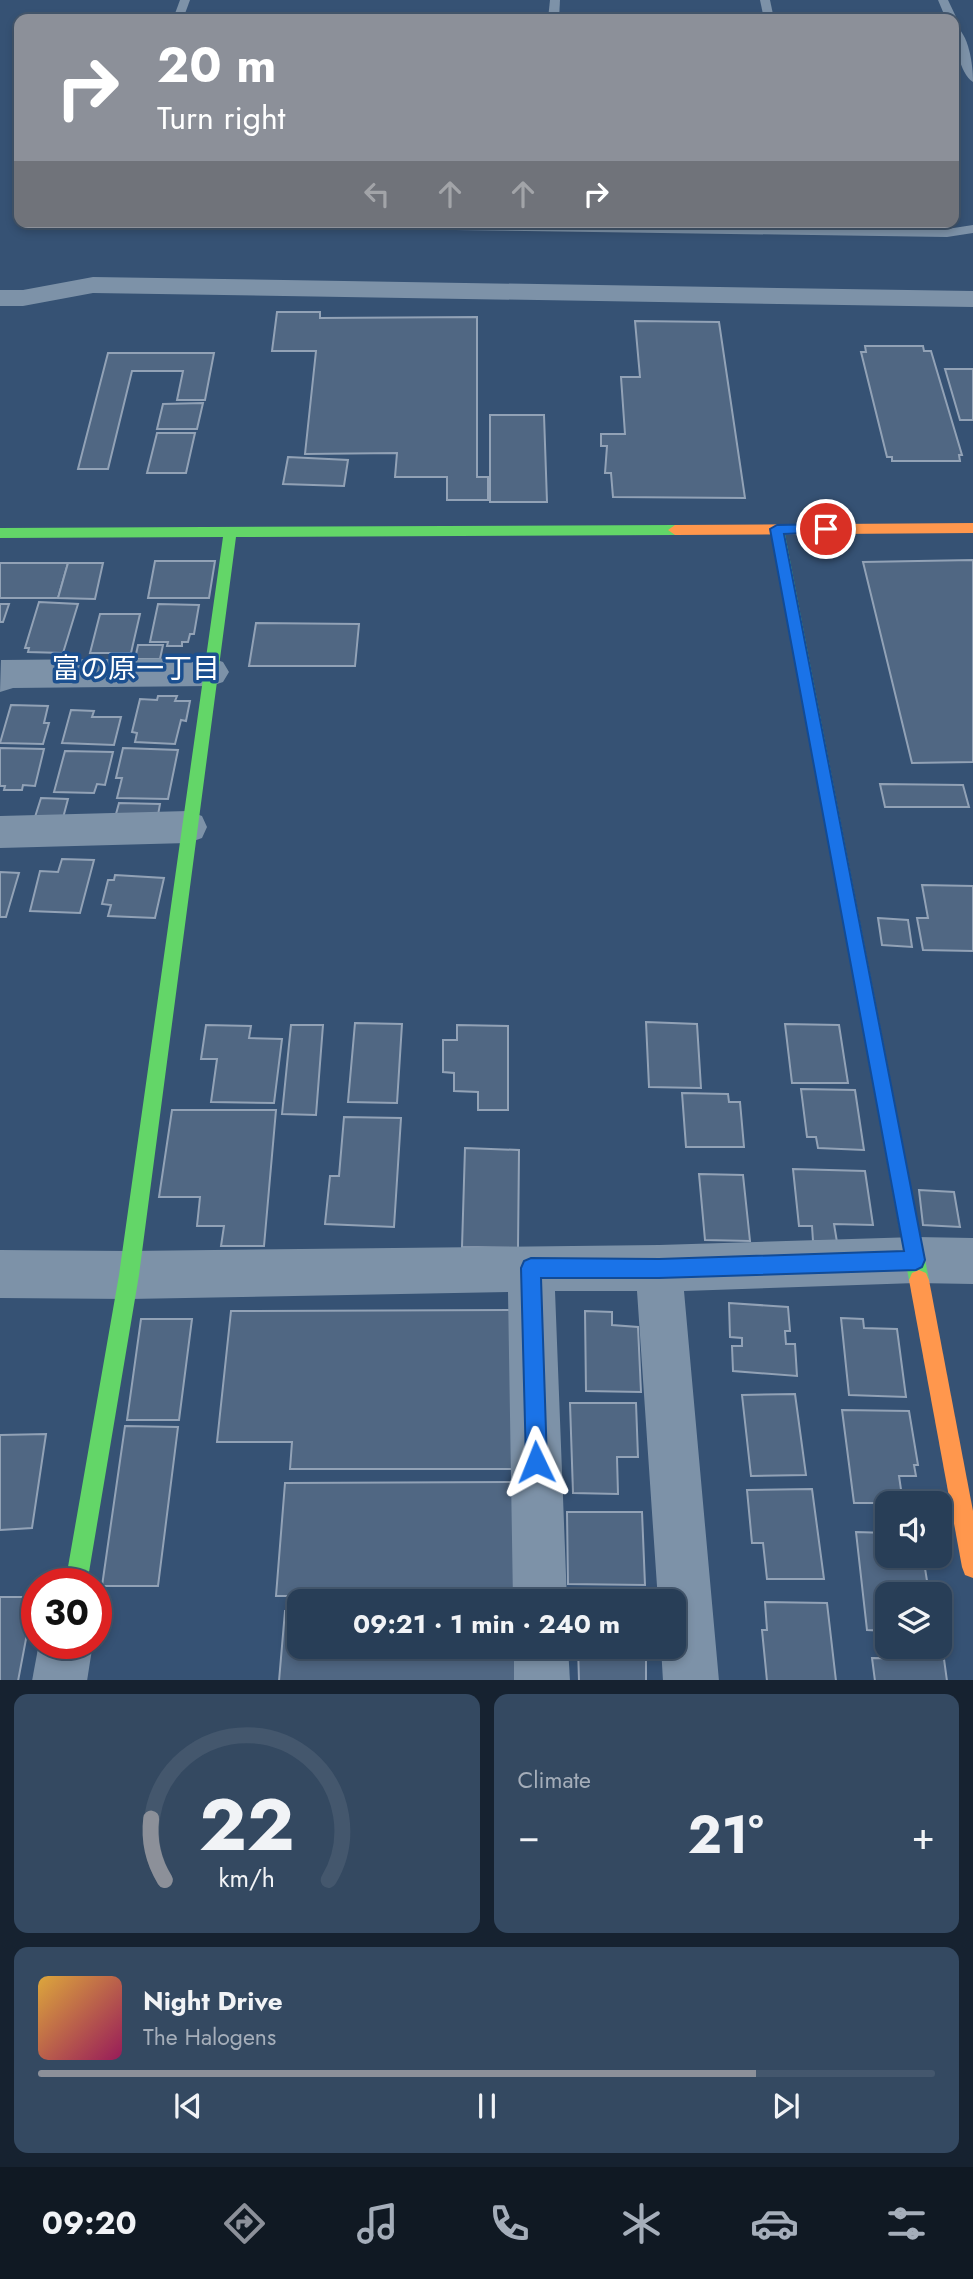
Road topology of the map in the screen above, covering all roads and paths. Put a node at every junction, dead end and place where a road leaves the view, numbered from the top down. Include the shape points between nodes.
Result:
1 (960, 59) edge
2 (973, 78) edge
3 (832, 228) edge
4 (973, 229) edge
5 (0, 298) edge
6 (973, 299) edge
7 (973, 528) edge
8 (777, 529) junction
9 (230, 532) junction
10 (0, 533) edge
11 (3, 667) edge
12 (211, 673) junction
13 (188, 827) junction
14 (0, 832) edge
15 (916, 1260) junction
16 (973, 1261) edge
17 (531, 1268) junction
18 (659, 1268) junction
19 (0, 1274) edge
20 (130, 1275) junction
21 (973, 1567) edge
22 (79, 1568) edge
23 (540, 1589) edge
24 (63, 1659) edge
25 (541, 1659) edge
26 (59, 1680) edge
27 (542, 1680) edge
28 (691, 1680) edge

1 - 2 lane
3 - 4 lane via 947,233
5 - 6 street via 93,285
7 - 8 street
8 - 9 street
8 - 15 street
9 - 10 street
9 - 12 street
11 - 12 street
12 - 13 street
13 - 14 street
13 - 20 street
15 - 16 street
15 - 18 street
15 - 21 street
17 - 18 street
17 - 20 street
17 - 23 street
18 - 28 street
19 - 20 street
20 - 22 street
24 - 26 street
25 - 27 street

